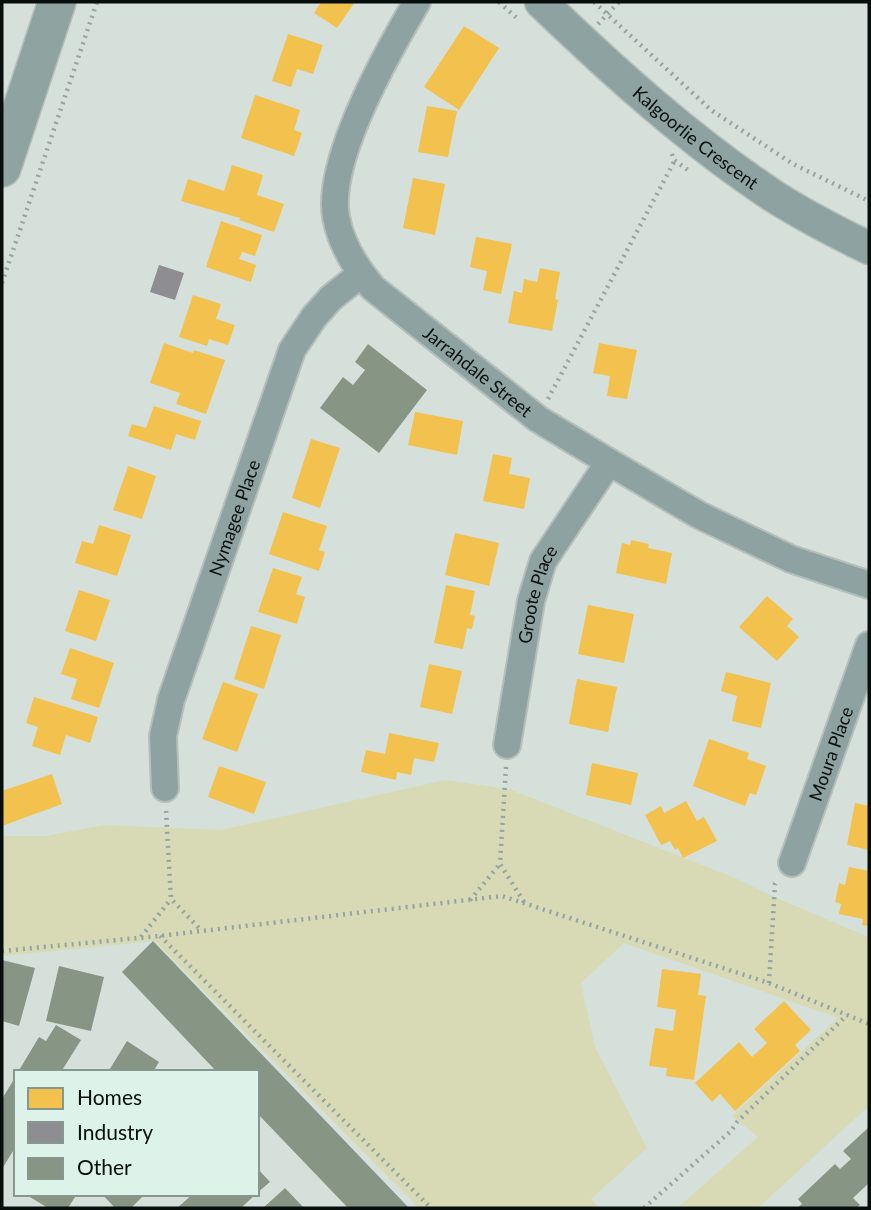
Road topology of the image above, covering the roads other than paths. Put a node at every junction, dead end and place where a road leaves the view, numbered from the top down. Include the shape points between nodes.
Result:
1 (36, 2) edge
2 (57, 2) edge
3 (417, 2) edge
4 (541, 2) edge
5 (2, 105) edge
6 (2, 168) edge
7 (869, 248) edge
8 (361, 274) junction
9 (608, 462) junction
10 (869, 585) edge
11 (869, 645) edge
12 (507, 745) road end
13 (165, 788) road end
14 (792, 863) road end

1 - 5 main road
2 - 6 main road
3 - 8 street, Jarrahdale Street via 359,114 338,177 336,218
4 - 7 street, Kalgoorlie Crescent via 691,137 777,198
8 - 9 street, Jarrahdale Street via 538,419
8 - 13 street, Nymagee Place via 331,298 292,349 172,700 163,736
9 - 10 street, Jarrahdale Street via 699,515 779,554
9 - 12 street, Groote Place via 543,561 531,601
11 - 14 street, Moura Place

